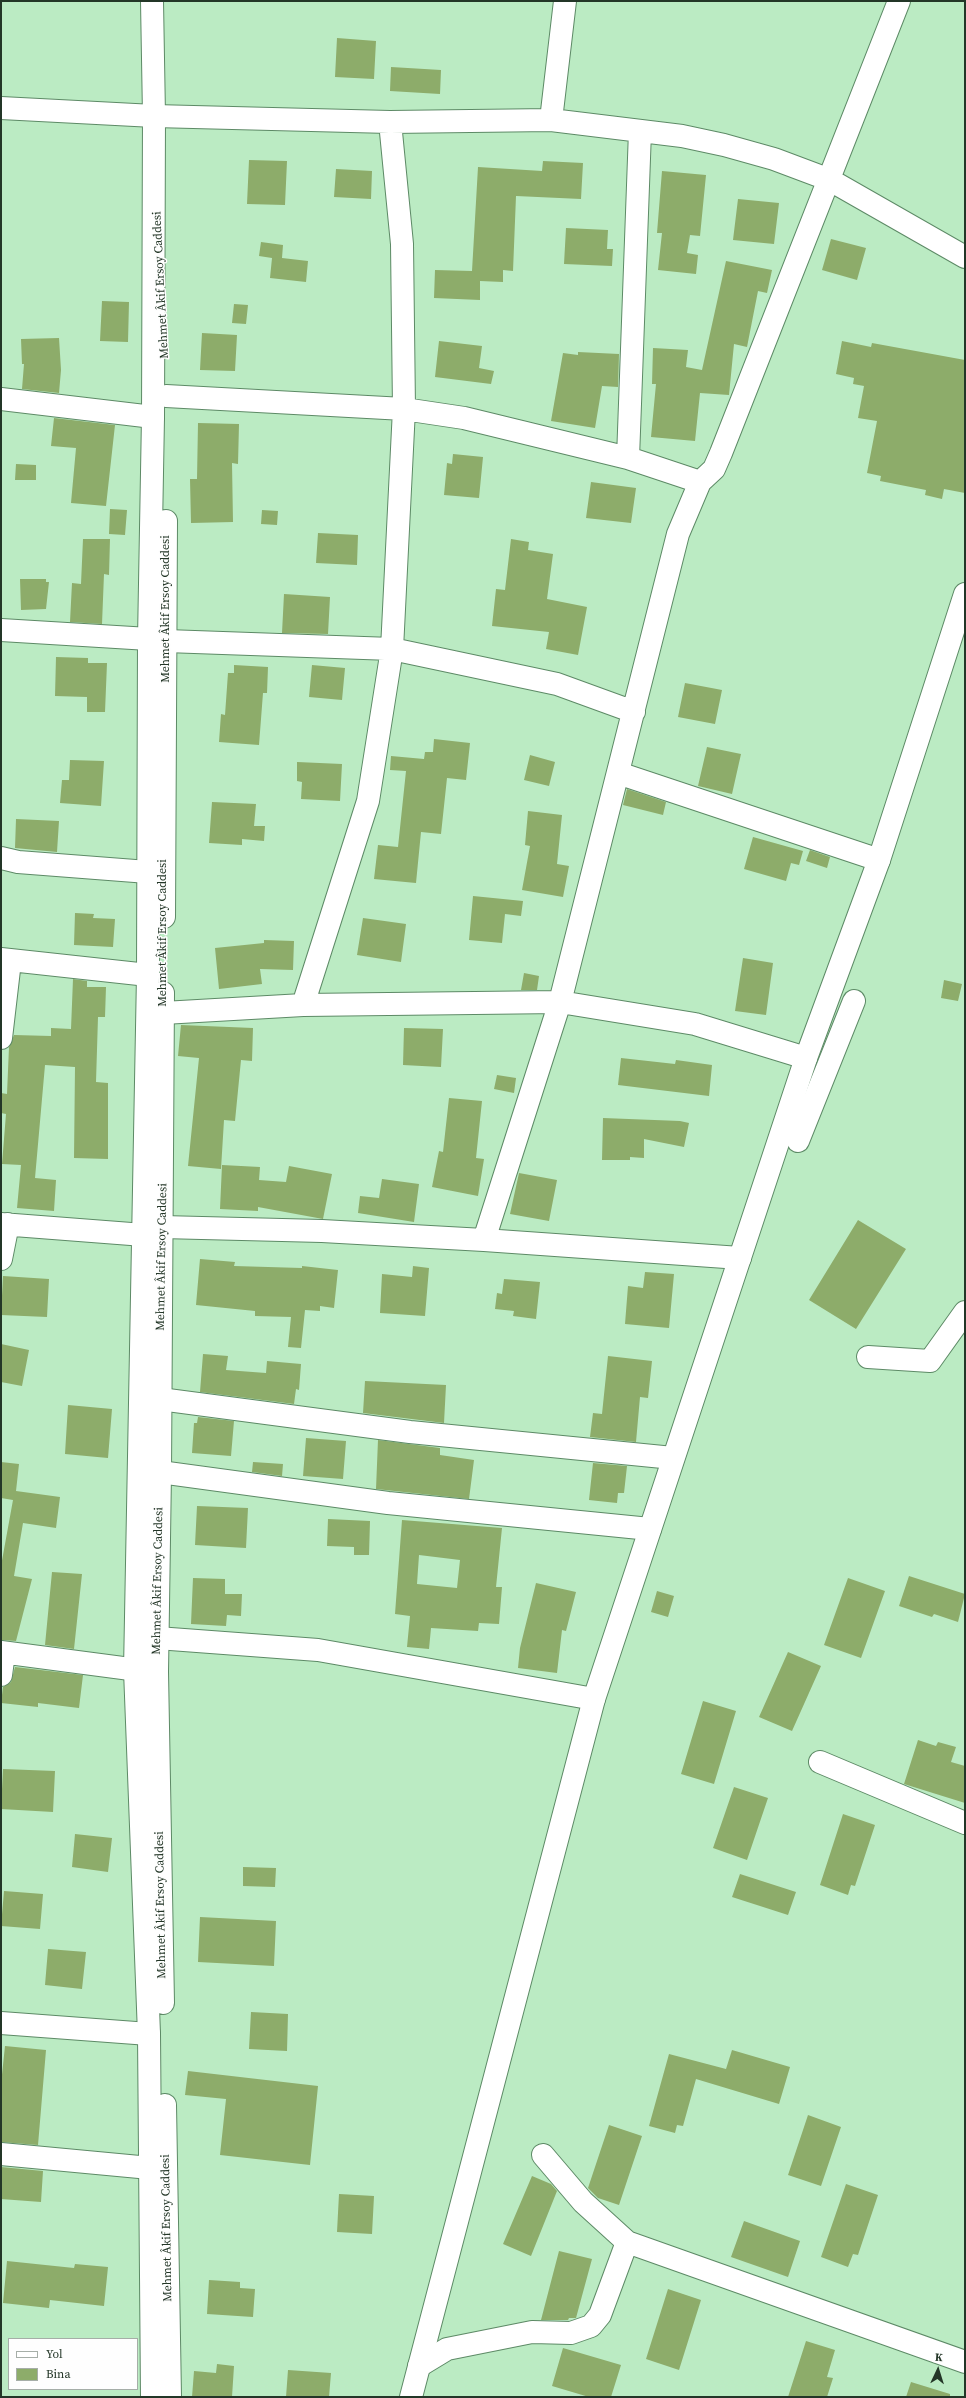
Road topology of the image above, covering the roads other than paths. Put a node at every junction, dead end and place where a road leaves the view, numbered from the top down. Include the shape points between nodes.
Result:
1 (152, 1) edge
2 (566, 1) edge
3 (899, 1) edge
4 (1, 108) edge
5 (154, 116) junction
6 (551, 120) junction
7 (390, 122) junction
8 (640, 131) junction
9 (830, 180) junction
10 (965, 257) edge
11 (166, 396) junction
12 (1, 399) edge
13 (404, 409) junction
14 (153, 417) junction
15 (628, 458) junction
16 (700, 482) junction
17 (965, 594) edge
18 (1, 630) edge
19 (157, 640) junction
20 (392, 649) junction
21 (634, 712) junction
22 (618, 773) junction
23 (1, 858) edge
24 (879, 860) junction
25 (148, 872) junction
26 (6, 960) edge
27 (148, 975) junction
28 (854, 1000) dead end
29 (560, 1002) junction
30 (303, 1005) junction
31 (163, 1013) junction
32 (1, 1038) edge
33 (806, 1058) junction
34 (798, 1141) dead end
35 (5, 1224) edge
36 (153, 1231) junction
37 (484, 1240) junction
38 (1, 1258) edge
39 (740, 1258) junction
40 (965, 1312) edge
41 (868, 1357) dead end
42 (160, 1399) junction
43 (673, 1458) junction
44 (160, 1472) junction
45 (650, 1529) junction
46 (157, 1638) junction
47 (2, 1652) edge
48 (135, 1670) junction
49 (156, 1672) junction
50 (1, 1675) edge
51 (594, 1699) junction
52 (820, 1762) dead end
53 (965, 1823) edge
54 (1, 2023) edge
55 (149, 2034) junction
56 (1, 2154) edge
57 (543, 2155) dead end
58 (150, 2168) junction
59 (626, 2242) junction
60 (965, 2362) edge
61 (419, 2366) junction
62 (152, 2397) edge
63 (170, 2397) edge
64 (411, 2397) edge

1 - 5 street, Mehmet Âkif Ersoy Caddesi
2 - 6 street
3 - 9 street
4 - 5 street
5 - 7 street
5 - 11 street, Mehmet Âkif Ersoy Caddesi
5 - 14 street, Mehmet Âkif Ersoy Caddesi
6 - 7 street
6 - 8 street
7 - 13 street via 402,244
8 - 9 street via 724,145 774,159
8 - 15 street
9 - 10 street
9 - 16 street via 721,453 714,469
11 - 13 street
11 - 19 street, Mehmet Âkif Ersoy Caddesi
12 - 14 street
13 - 15 street via 464,418
13 - 20 street
14 - 19 street, Mehmet Âkif Ersoy Caddesi
15 - 16 street
16 - 21 street via 678,534
17 - 24 street
18 - 19 street
19 - 20 street
19 - 25 street, Mehmet Âkif Ersoy Caddesi
19 - 31 street, Mehmet Âkif Ersoy Caddesi
20 - 21 street via 557,684
20 - 30 street via 368,801
21 - 22 street
22 - 24 street
22 - 29 street
23 - 25 street via 18,862
24 - 33 street
25 - 27 street, Mehmet Âkif Ersoy Caddesi
26 - 27 street
26 - 32 street
27 - 36 street, Mehmet Âkif Ersoy Caddesi
28 - 34 street
29 - 30 street
29 - 33 street via 695,1024
29 - 37 street
30 - 31 street
31 - 36 street, Mehmet Âkif Ersoy Caddesi
33 - 39 street
35 - 36 street
35 - 38 street
36 - 37 street via 322,1231
36 - 42 street, Mehmet Âkif Ersoy Caddesi
36 - 48 street, Mehmet Âkif Ersoy Caddesi
37 - 39 street
39 - 43 street
40 - 41 street via 930,1362
42 - 43 street via 410,1432
42 - 44 street, Mehmet Âkif Ersoy Caddesi
43 - 45 street
44 - 45 street via 388,1503
44 - 46 street, Mehmet Âkif Ersoy Caddesi
45 - 51 street
46 - 49 street, Mehmet Âkif Ersoy Caddesi
46 - 51 street via 318,1650
47 - 48 street
47 - 50 street
48 - 49 street
48 - 55 street, Mehmet Âkif Ersoy Caddesi
49 - 63 street, Mehmet Âkif Ersoy Caddesi
51 - 61 street
52 - 53 street
54 - 55 street
55 - 58 street, Mehmet Âkif Ersoy Caddesi
56 - 58 street
57 - 59 street via 583,2202
58 - 62 street, Mehmet Âkif Ersoy Caddesi
59 - 60 street
59 - 61 street via 600,2315 591,2326 572,2333 532,2332 447,2349
61 - 64 street

